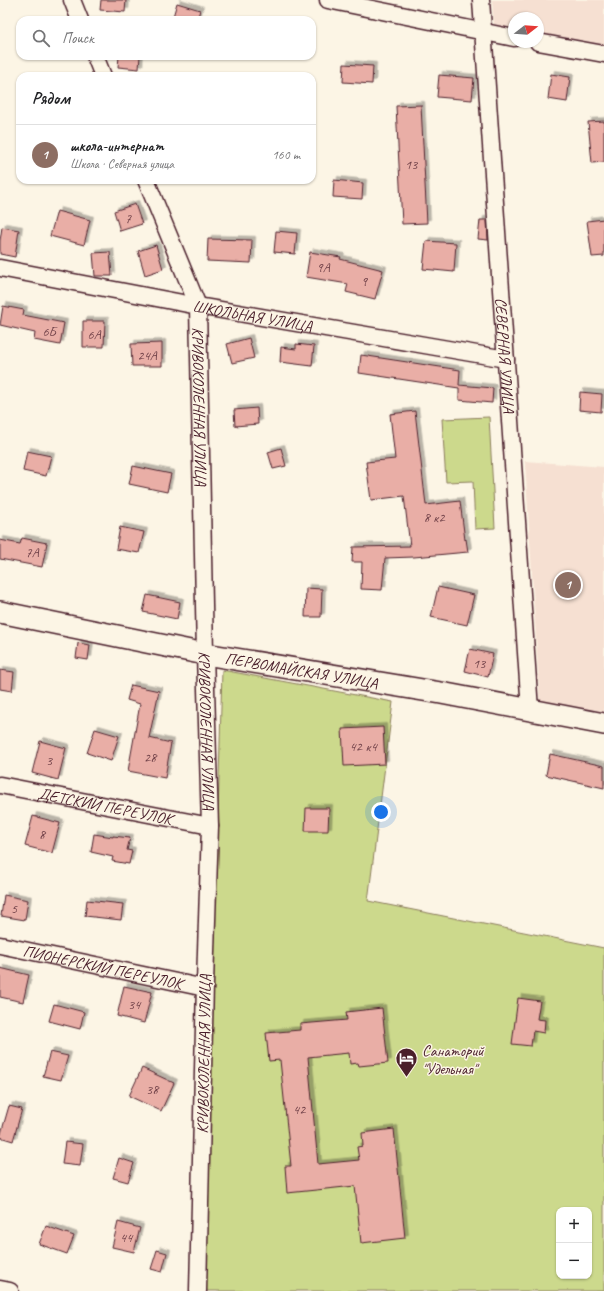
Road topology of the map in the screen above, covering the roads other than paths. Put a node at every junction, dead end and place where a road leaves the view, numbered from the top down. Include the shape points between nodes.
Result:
1 (72, 0) edge
2 (328, 0) edge
3 (481, 0) edge
4 (78, 16) edge
5 (482, 32) junction
6 (508, 37) edge
7 (544, 43) edge
8 (604, 54) edge
9 (97, 60) edge
10 (102, 72) edge
11 (148, 184) edge
12 (0, 268) edge
13 (198, 306) junction
14 (506, 359) junction
15 (0, 612) edge
16 (205, 654) junction
17 (530, 710) junction
18 (604, 724) edge
19 (0, 785) edge
20 (210, 826) junction
21 (0, 946) edge
22 (204, 988) junction
23 (0, 1289) edge
24 (10, 1291) edge
25 (198, 1291) edge

1 - 4 street
2 - 5 street
3 - 5 street, СЕВЕРНАЯ УЛИЦА
5 - 6 street
5 - 14 street, СЕВЕРНАЯ УЛИЦА
7 - 8 street
9 - 10 street
11 - 13 street, КРИВОКОЛЕННАЯ УЛИЦА
12 - 13 street, ШКОЛЬНАЯ УЛИЦА
13 - 14 street, ШКОЛЬНАЯ УЛИЦА
13 - 16 street, КРИВОКОЛЕННАЯ УЛИЦА
14 - 17 street, СЕВЕРНАЯ УЛИЦА
15 - 16 main road, ПЕРВОМАЙСКАЯ УЛИЦА
16 - 17 main road, ПЕРВОМАЙСКАЯ УЛИЦА
16 - 20 street, КРИВОКОЛЕННАЯ УЛИЦА
17 - 18 main road, ПЕРВОМАЙСКАЯ УЛИЦА
19 - 20 street, ДЕТСКИЙ ПЕРЕУЛОК
20 - 22 street, КРИВОКОЛЕННАЯ УЛИЦА
21 - 22 street, ПИОНЕРСКИЙ ПЕРЕУЛОК
22 - 25 street, КРИВОКОЛЕННАЯ УЛИЦА
23 - 24 street

